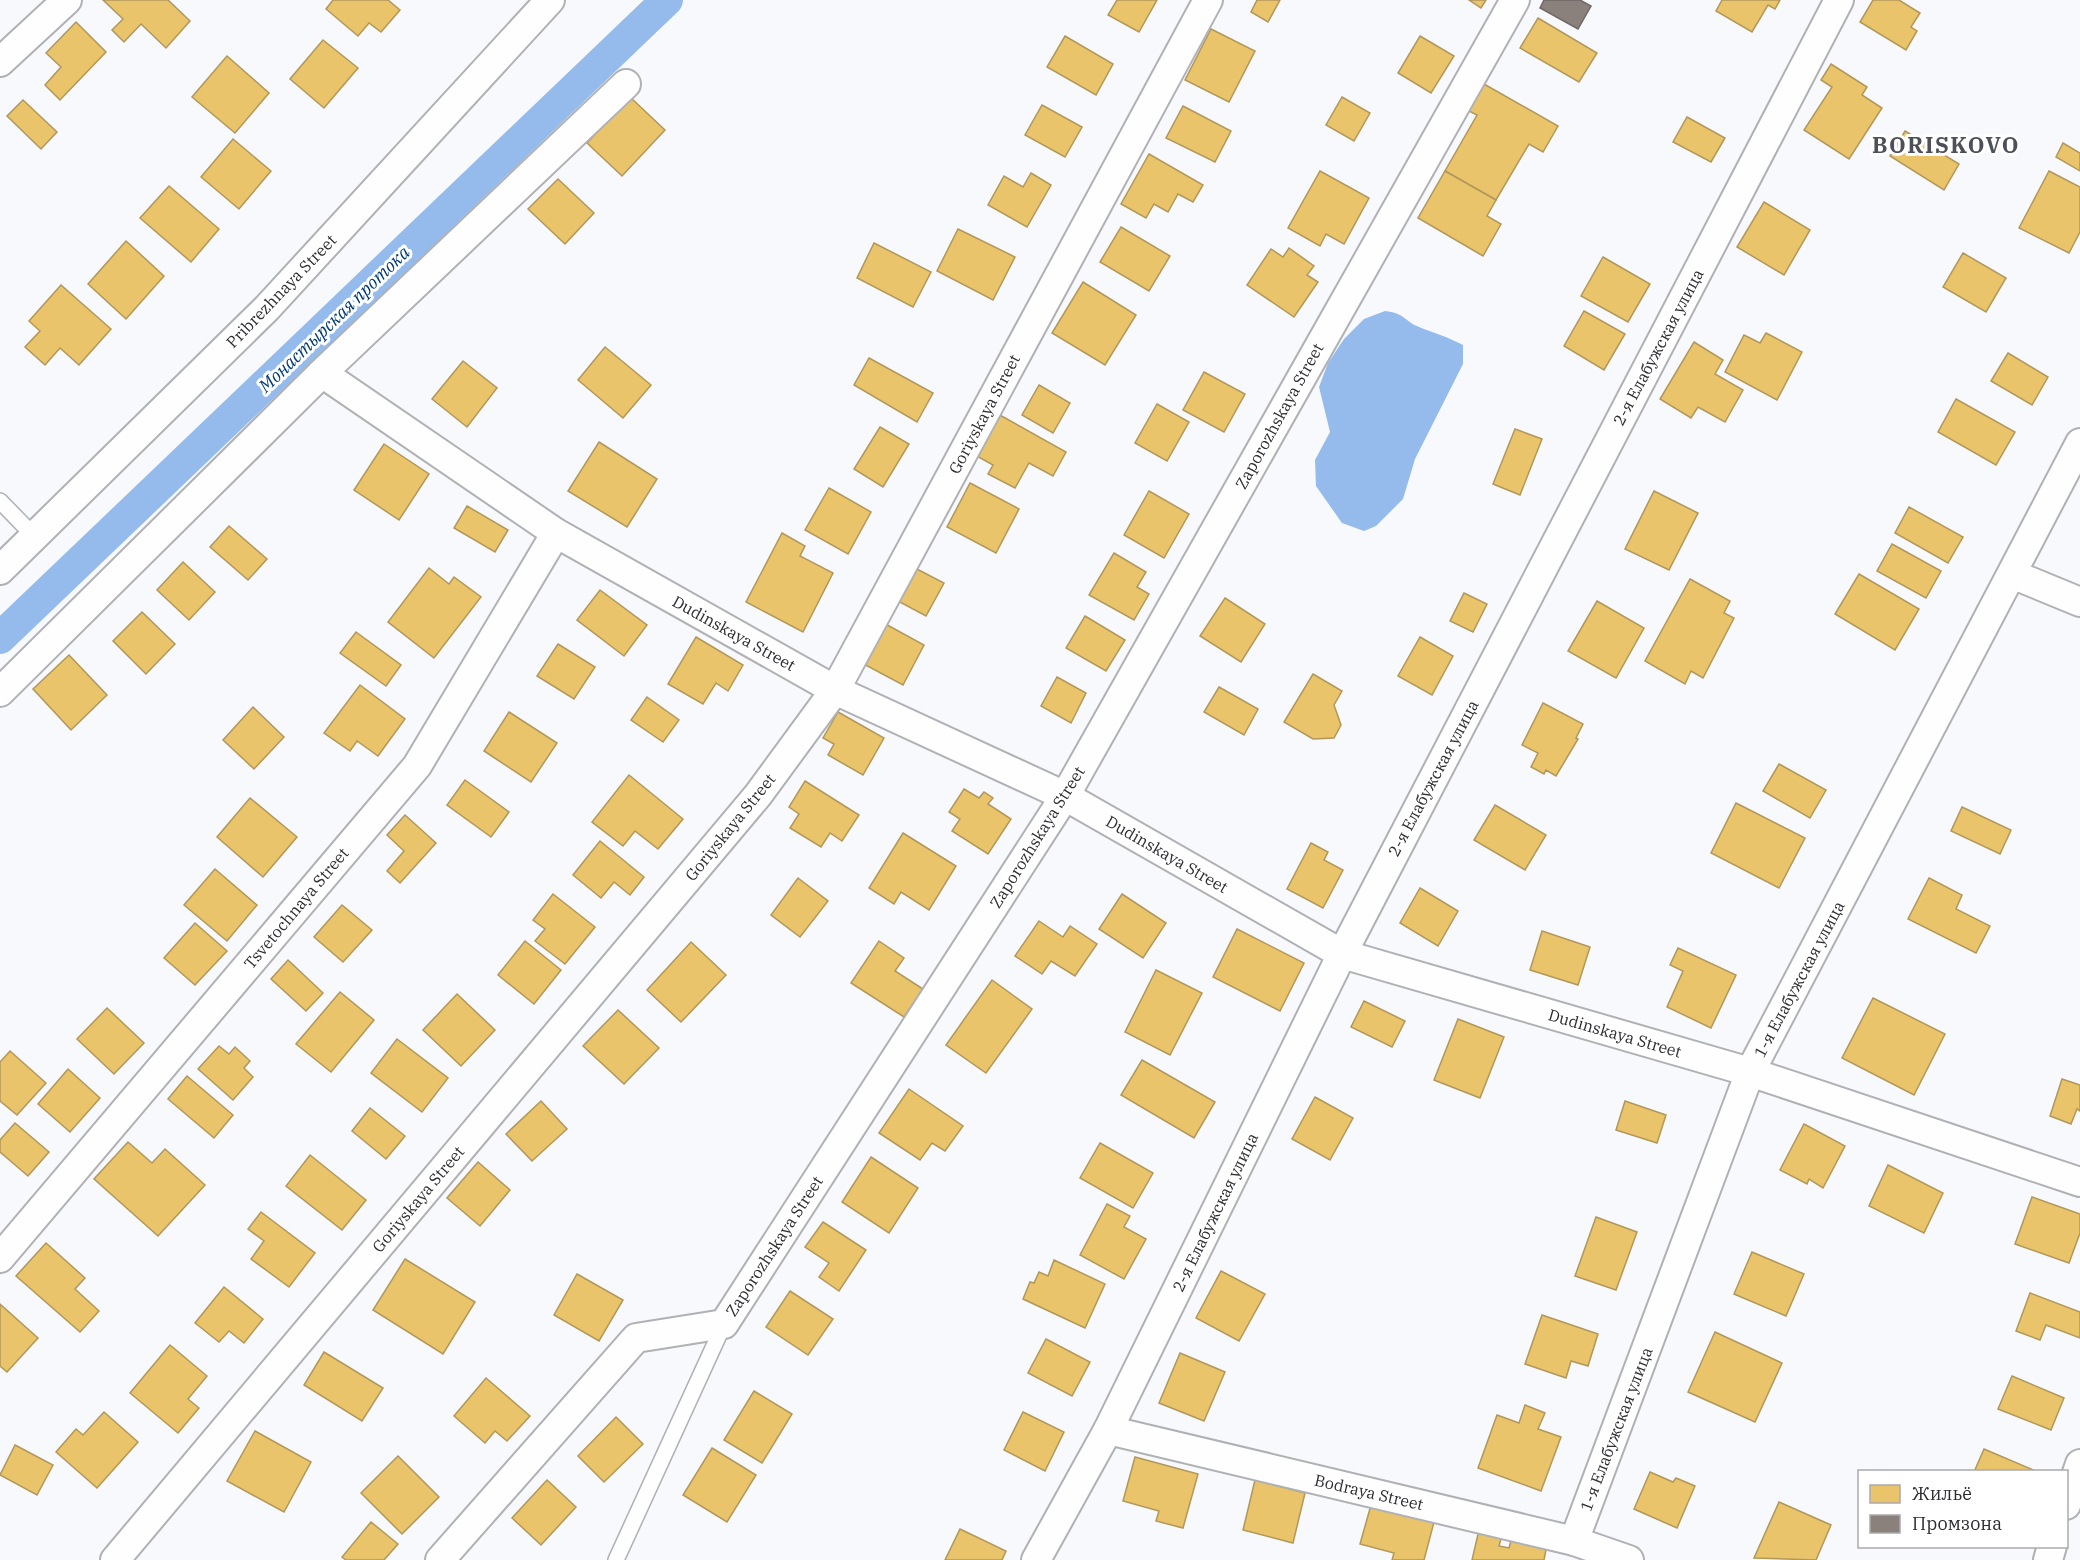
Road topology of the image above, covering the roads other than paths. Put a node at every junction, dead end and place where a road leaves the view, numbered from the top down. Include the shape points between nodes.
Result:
1 (67, 0) edge
2 (550, 0) edge
3 (1208, 0) edge
4 (1515, 0) edge
5 (1839, 0) edge
6 (0, 62) edge
7 (626, 84) dead end
8 (322, 373) junction
9 (2080, 443) edge
10 (0, 501) edge
11 (556, 533) junction
12 (35, 537) junction
13 (0, 570) edge
14 (2012, 574) junction
15 (2080, 602) edge
16 (835, 690) junction
17 (0, 692) edge
18 (1065, 796) junction
19 (1342, 954) junction
20 (1750, 1072) junction
21 (2080, 1182) edge
22 (0, 1258) edge
23 (724, 1324) junction
24 (1108, 1430) junction
25 (2080, 1464) edge
26 (2068, 1501) edge
27 (1574, 1541) junction
28 (115, 1560) edge
29 (440, 1560) edge
30 (616, 1560) edge
31 (1036, 1560) edge
32 (1629, 1560) edge

1 - 6 street
2 - 12 street, Pribrezhnaya Street via 267,309
3 - 16 street, Goriyskaya Street
4 - 18 street, Zaporozhskaya Street
5 - 19 street, 2-я Елабужская улица
7 - 8 street
8 - 11 street, Dudinskaya Street
8 - 17 street
9 - 14 street, 1-я Елабужская улица
10 - 12 lane
11 - 16 street, Dudinskaya Street
11 - 22 street, Tsvetochnaya Street via 417,766
12 - 13 street, Pribrezhnaya Street
14 - 15 street
14 - 20 street, 1-я Елабужская улица
16 - 18 street, Dudinskaya Street
16 - 28 street, Goriyskaya Street via 758,795
18 - 19 street, Dudinskaya Street
18 - 23 street, Zaporozhskaya Street
19 - 20 street, Dudinskaya Street
19 - 24 street, 2-я Елабужская улица
20 - 21 street, Dudinskaya Street
20 - 27 street, 1-я Елабужская улица
23 - 29 street, Zaporozhskaya Street via 636,1338
23 - 30 lane
24 - 27 street, Bodraya Street
24 - 31 street, 2-я Елабужская улица
25 - 26 street
27 - 32 street, Bodraya Street

